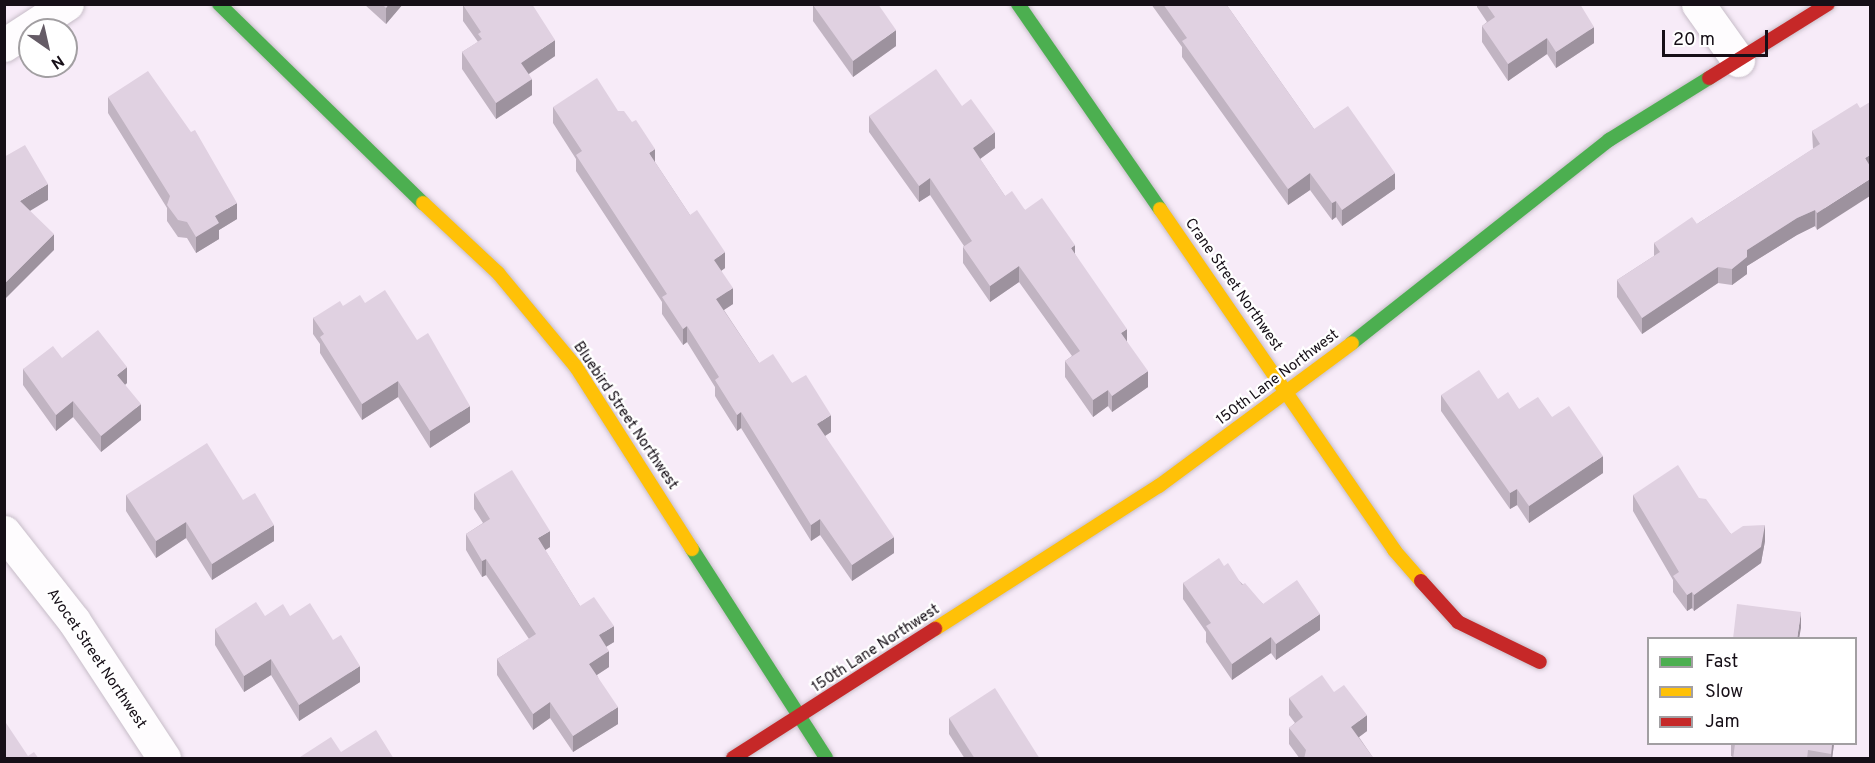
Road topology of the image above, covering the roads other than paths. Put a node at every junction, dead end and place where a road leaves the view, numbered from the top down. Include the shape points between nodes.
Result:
1 (67, 4) edge
2 (219, 4) edge
3 (1018, 4) edge
4 (1698, 4) edge
5 (1828, 4) edge
6 (4, 45) edge
7 (1738, 60) junction
8 (1288, 394) junction
9 (4, 532) edge
10 (1540, 662) dead end
11 (800, 717) junction
12 (164, 759) edge
13 (733, 759) edge
14 (826, 759) edge

1 - 6 street
2 - 11 street, Bluebird Street Northwest via 350,135 498,273 576,367
3 - 8 street, Crane Street Northwest
4 - 7 street
5 - 7 street, 150th Lane Northwest
7 - 8 street, 150th Lane Northwest via 1609,140
8 - 10 street, Crane Street Northwest via 1394,550 1458,622
8 - 11 street, 150th Lane Northwest via 1159,486
9 - 12 street, Avocet Street Northwest via 74,621
11 - 13 street, 150th Lane Northwest
11 - 14 street, Bluebird Street Northwest

